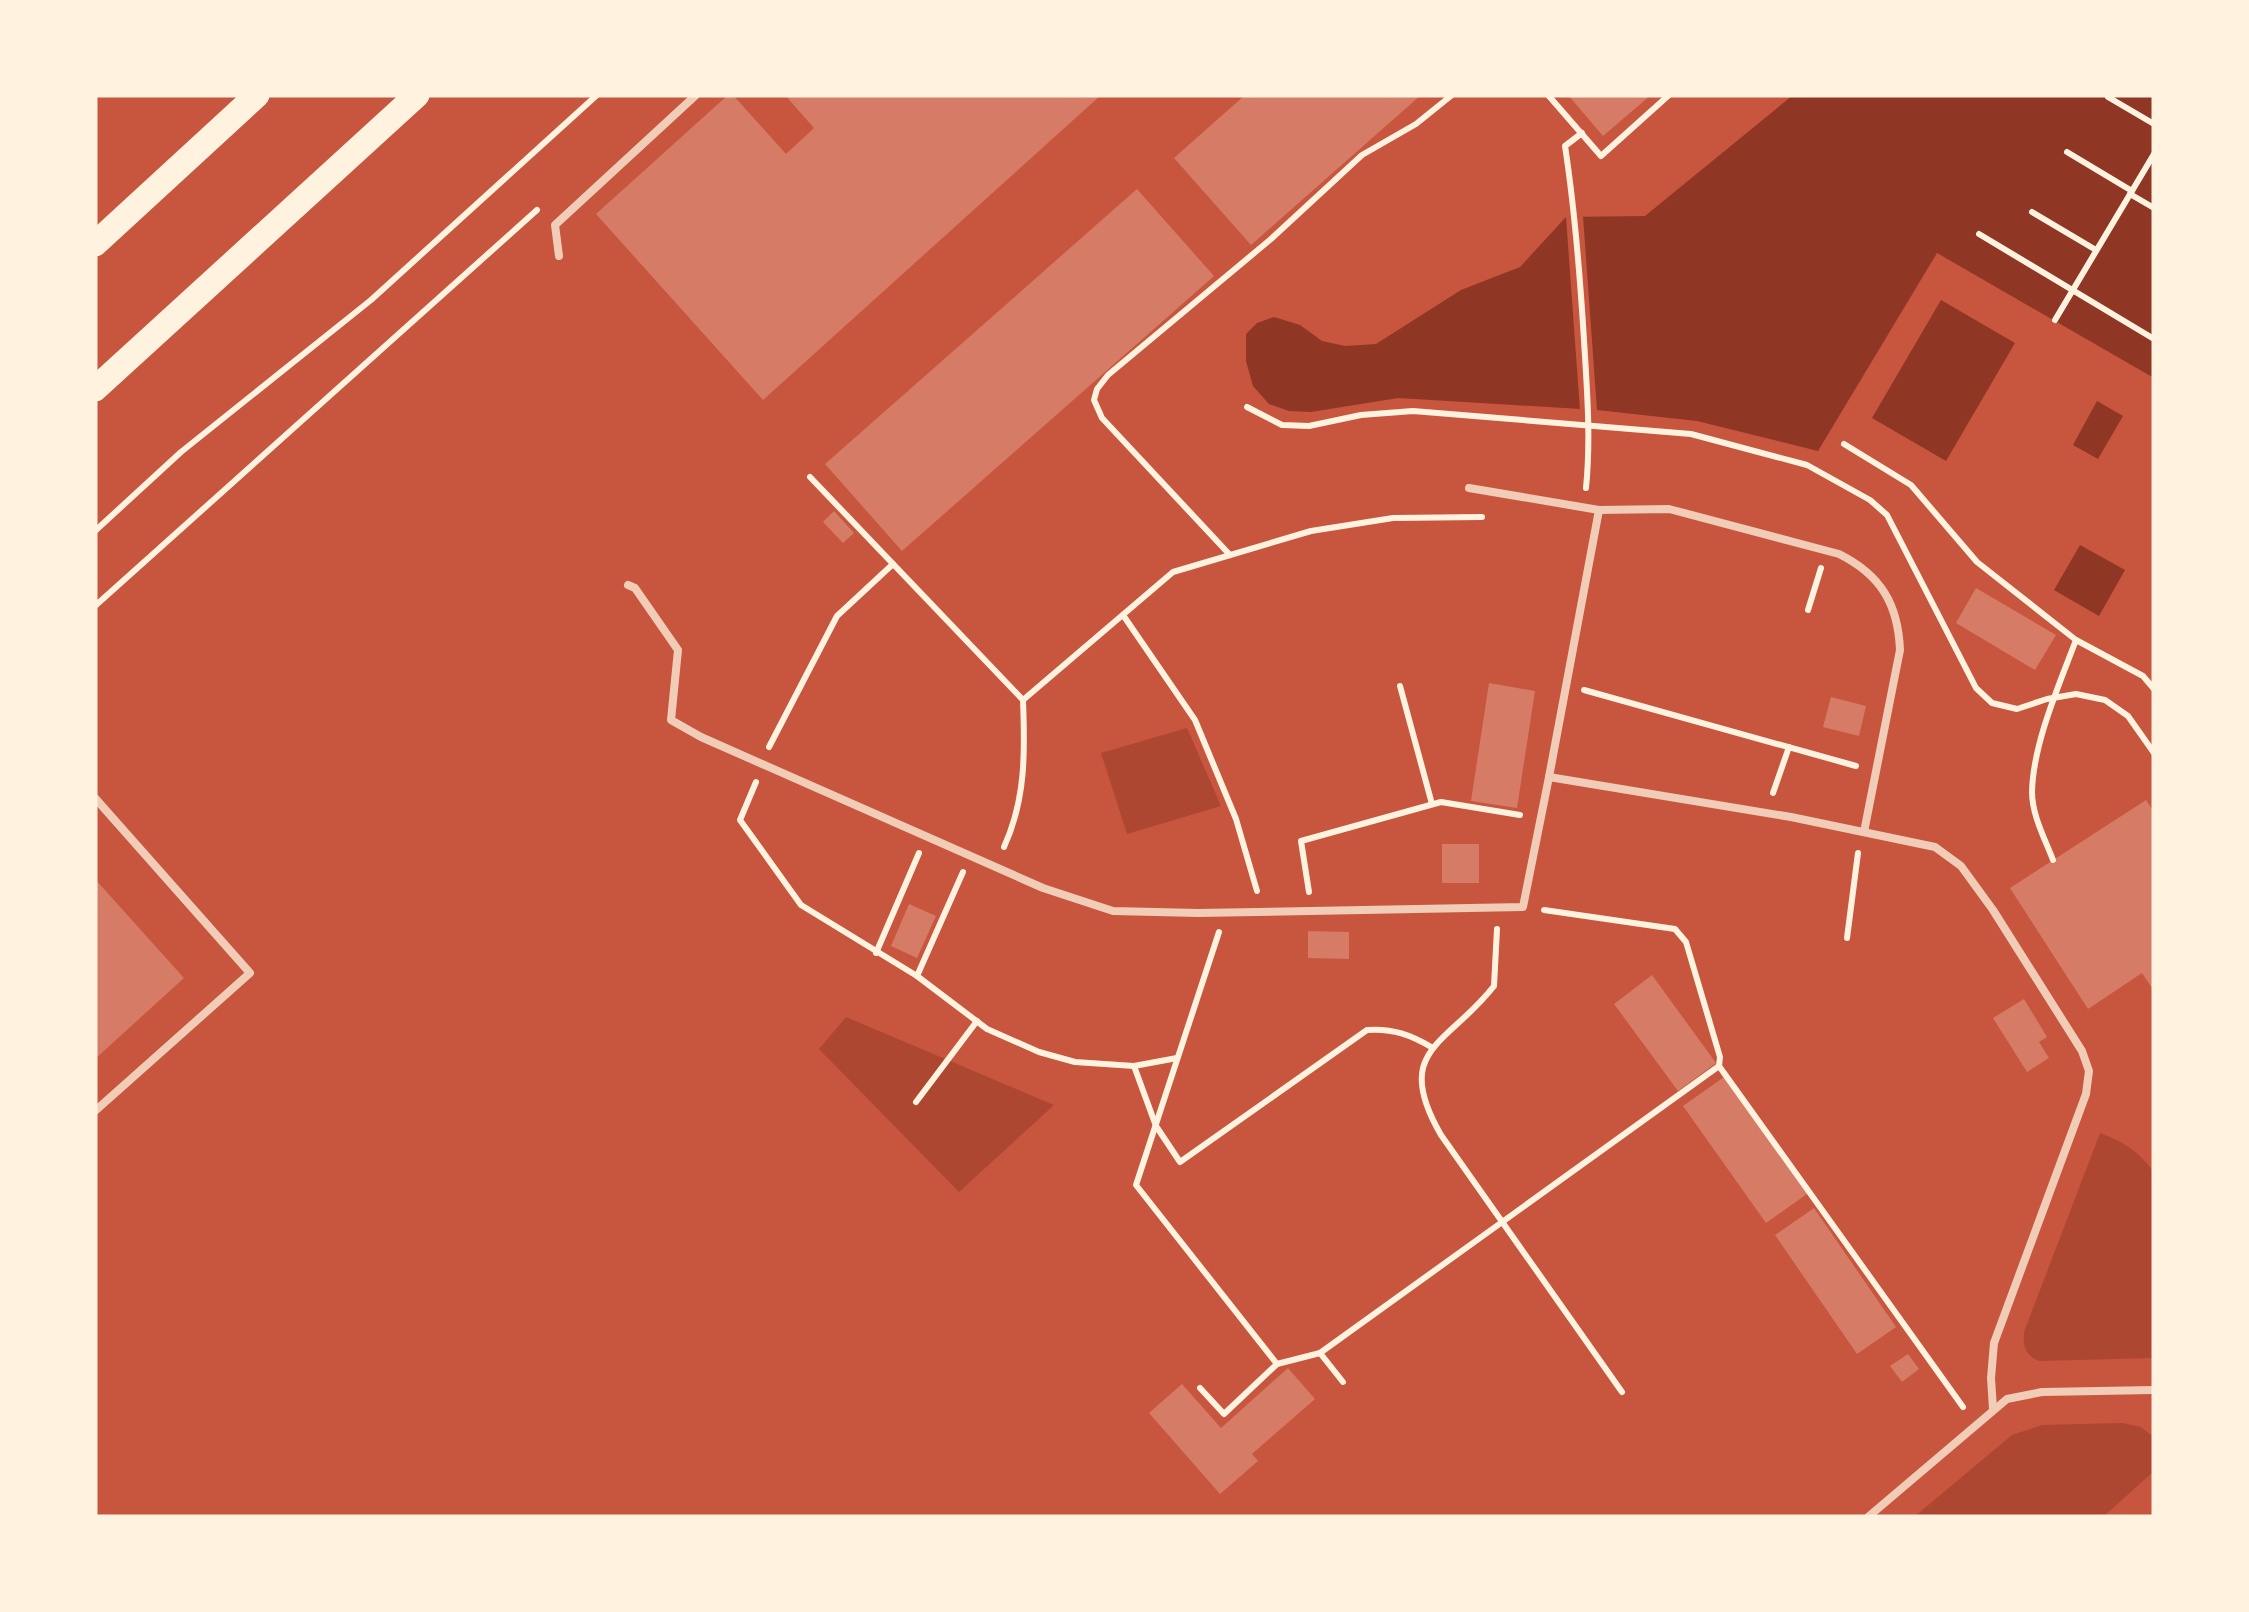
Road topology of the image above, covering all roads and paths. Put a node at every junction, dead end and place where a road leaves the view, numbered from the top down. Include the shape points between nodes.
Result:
1 (257, 95) edge
2 (417, 95) edge
3 (596, 95) edge
4 (696, 95) edge
5 (1452, 95) edge
6 (1548, 95) edge
7 (1669, 95) edge
8 (2108, 97) edge
9 (2154, 124) edge
10 (1582, 134) junction
11 (2068, 152) dead end
12 (2154, 154) edge
13 (2131, 192) junction
14 (548, 200) dead end
15 (2154, 208) edge
16 (2032, 212) dead end
17 (1979, 234) dead end
18 (95, 244) edge
19 (2096, 250) junction
20 (559, 256) dead end
21 (2073, 290) junction
22 (2055, 320) dead end
23 (2154, 339) edge
24 (95, 389) edge
25 (1844, 444) dead end
26 (1590, 448) dead end
27 (810, 476) dead end
28 (1469, 488) dead end
29 (1600, 510) junction
30 (1483, 517) dead end
31 (95, 531) edge
32 (1826, 550) junction
33 (1230, 555) junction
34 (893, 564) junction
35 (628, 585) dead end
36 (95, 606) edge
37 (1808, 610) dead end
38 (1123, 615) junction
39 (2076, 640) junction
40 (1566, 685) junction
41 (1400, 686) dead end
42 (2154, 689) edge
43 (1022, 700) junction
44 (768, 749) dead end
45 (1876, 772) junction
46 (1549, 777) junction
47 (756, 782) dead end
48 (95, 798) edge
49 (1432, 804) junction
50 (1524, 816) dead end
51 (1864, 832) junction
52 (926, 837) junction
53 (1859, 847) dead end
54 (970, 856) junction
55 (2053, 860) dead end
56 (994, 866) junction
57 (1309, 893) dead end
58 (1500, 907) junction
59 (1524, 907) junction
60 (1226, 912) junction
61 (1256, 912) junction
62 (1846, 938) dead end
63 (876, 953) junction
64 (917, 976) junction
65 (977, 1022) junction
66 (1433, 1048) junction
67 (1178, 1058) junction
68 (1134, 1066) junction
69 (1720, 1066) junction
70 (916, 1102) dead end
71 (95, 1111) edge
72 (1156, 1126) junction
73 (1501, 1221) junction
74 (1320, 1353) junction
75 (1277, 1364) junction
76 (1343, 1382) dead end
77 (1200, 1388) dead end
78 (2154, 1390) edge
79 (1622, 1392) dead end
80 (1993, 1409) junction
81 (1975, 1424) junction
82 (1868, 1517) edge

1 - 18 main road
2 - 24 main road
3 - 31 path via 371,300 181,452
4 - 20 lane via 555,225
5 - 33 path via 1362,155 1097,389 1102,418
6 - 10 path
7 - 10 path via 1601,156
8 - 9 path
10 - 26 path via 1566,146
11 - 13 path
12 - 13 path
13 - 15 path
13 - 19 path
14 - 36 path
16 - 19 path
17 - 21 path
19 - 21 path
21 - 22 path
21 - 23 path
25 - 39 path via 1911,485 1977,562
27 - 34 path
28 - 29 lane
29 - 32 lane via 1669,510
29 - 40 lane
30 - 33 path via 1393,518 1311,530
32 - 37 path
32 - 45 lane via 1861,565 1899,621 1900,650
33 - 38 path via 1174,572
34 - 43 path
34 - 44 path via 837,616
35 - 52 lane via 678,650 671,720
38 - 43 path
38 - 61 path via 1195,720 1236,819 1258,894
39 - 42 path via 2143,676
39 - 55 path via 2032,793
40 - 45 path
40 - 46 lane
41 - 49 path
43 - 56 path via 1026,762 1017,810
45 - 51 lane
46 - 51 lane
46 - 59 lane
47 - 63 path via 740,820 801,905
48 - 71 lane via 250,974
49 - 50 path
49 - 57 path via 1301,841
51 - 80 lane via 1936,847 1961,866 2089,1071 1994,1343
52 - 54 lane
52 - 63 path
53 - 62 path
54 - 56 lane
54 - 64 path
56 - 60 lane via 1113,911
58 - 59 lane
58 - 61 lane
58 - 66 path via 1494,986
59 - 69 path via 1675,929 1686,942
60 - 61 lane
60 - 67 path
63 - 64 path
64 - 65 path
65 - 68 path via 1057,1058
65 - 70 path
66 - 72 path via 1408,1034 1366,1030 1180,1162
66 - 73 path via 1420,1078 1427,1111
67 - 68 path
67 - 72 path
68 - 72 path
69 - 73 path
69 - 81 path
72 - 75 path via 1136,1184
73 - 74 path
73 - 79 path
74 - 75 path
74 - 76 path
75 - 77 path via 1224,1414
78 - 80 lane via 2042,1392
80 - 81 lane
81 - 82 lane

